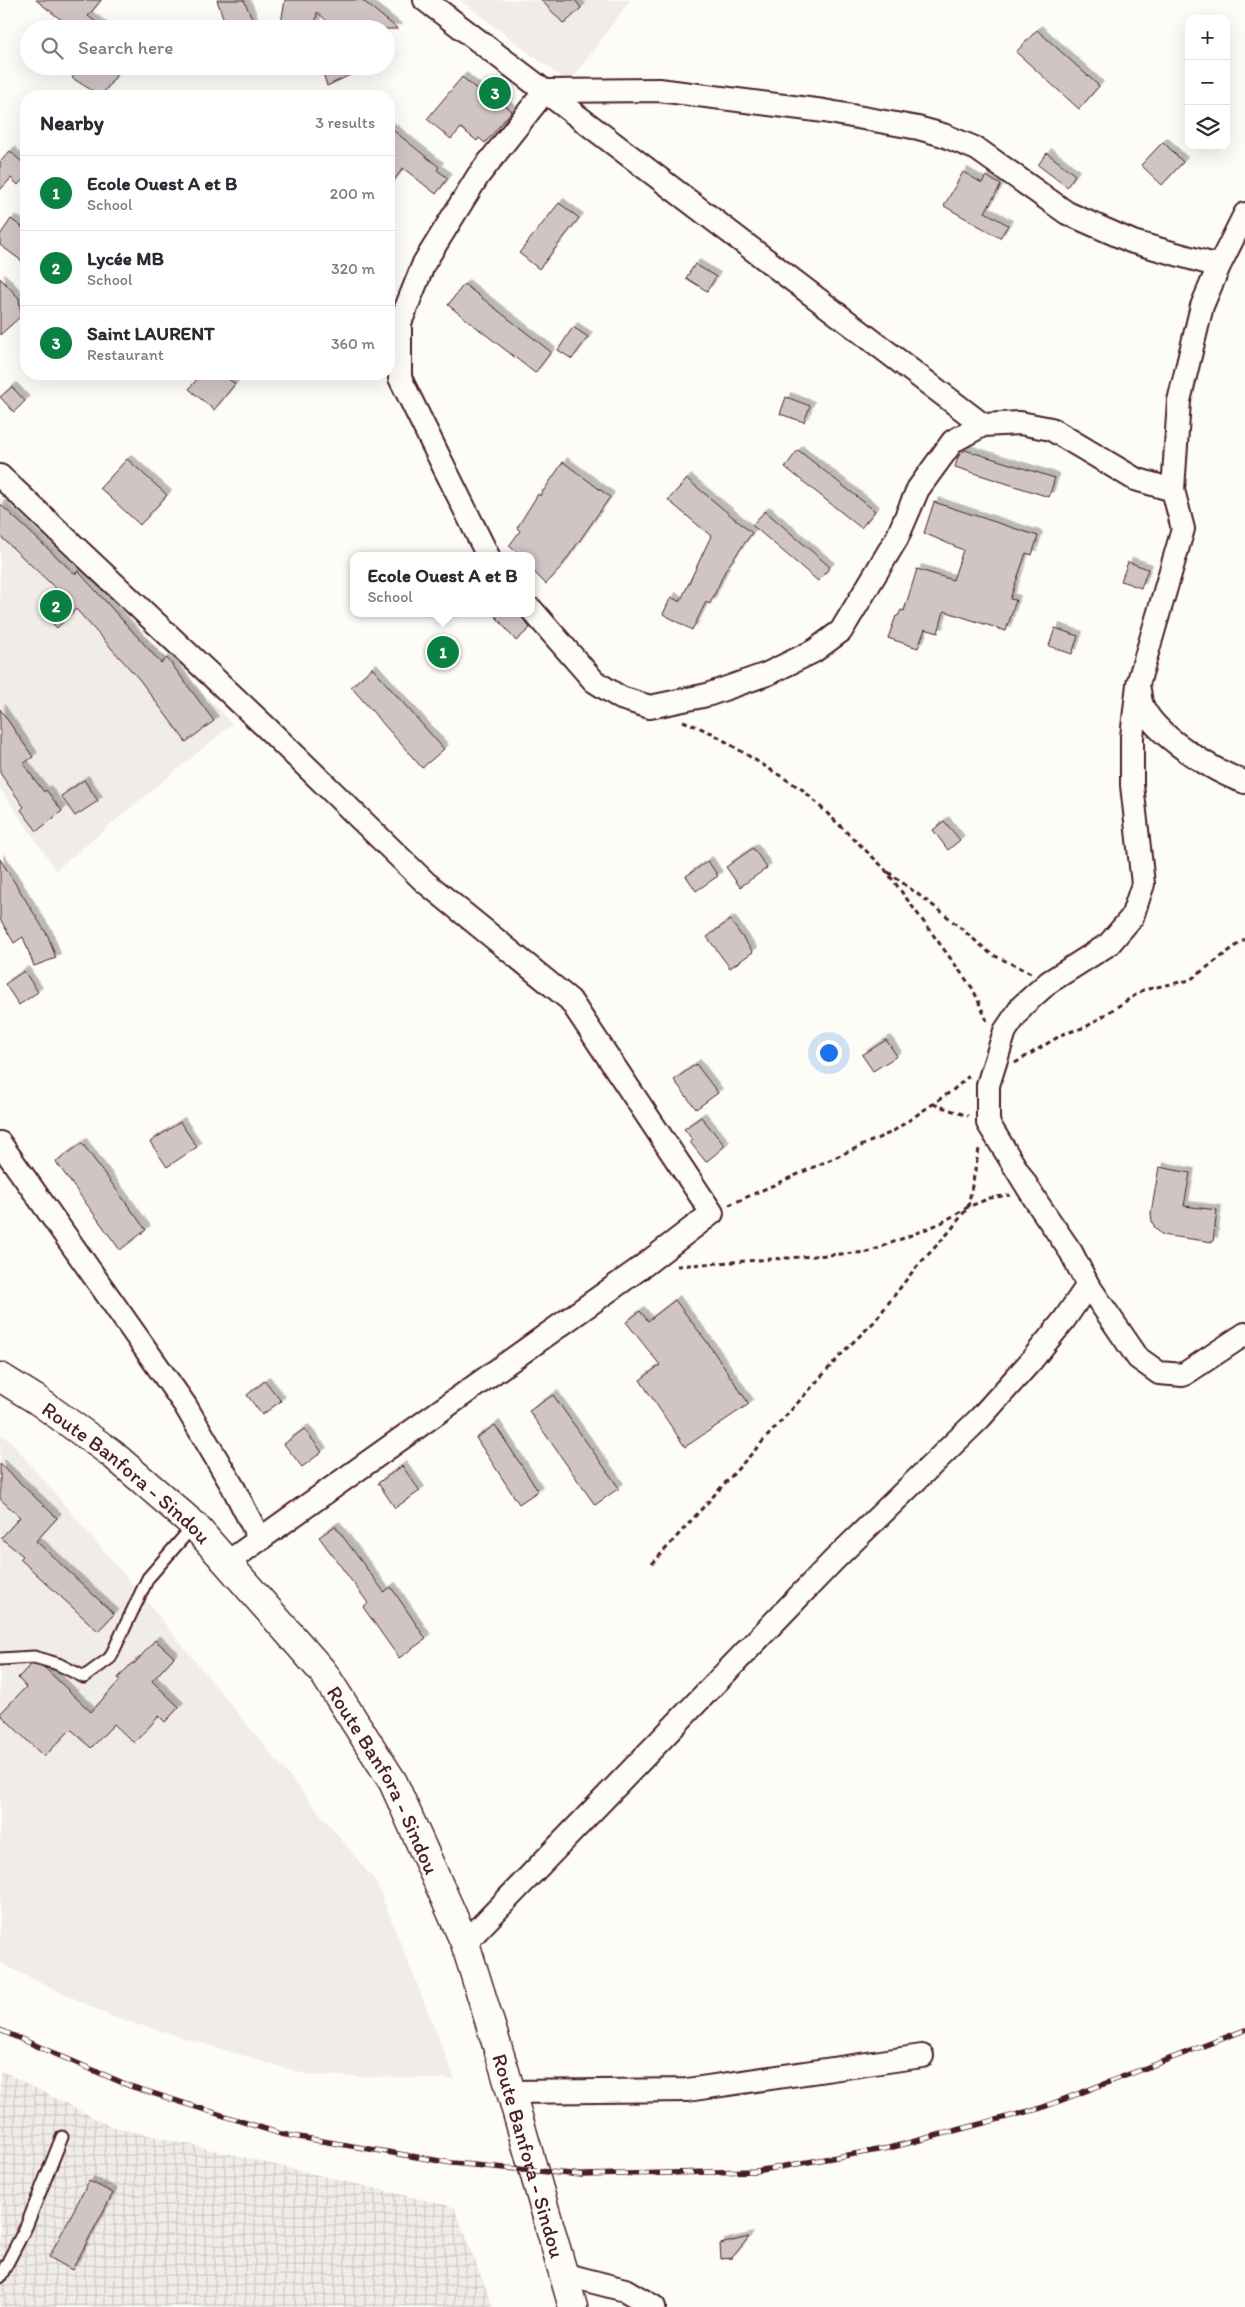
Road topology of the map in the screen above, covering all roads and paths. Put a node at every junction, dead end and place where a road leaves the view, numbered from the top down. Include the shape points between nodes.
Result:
1 (425, 0) edge
2 (545, 91) junction
3 (1245, 214) edge
4 (1219, 266) junction
5 (983, 425) junction
6 (0, 476) edge
7 (1173, 490) junction
8 (486, 552) edge
9 (535, 613) edge
10 (1138, 684) junction
11 (650, 707) junction
12 (1245, 782) edge
13 (884, 868) junction
14 (1245, 939) edge
15 (1049, 982) junction
16 (999, 1049) junction
17 (980, 1079) junction
18 (933, 1104) junction
19 (988, 1123) junction
20 (0, 1143) edge
21 (1038, 1204) junction
22 (968, 1206) junction
23 (712, 1213) junction
24 (639, 1269) junction
25 (1088, 1286) junction
26 (1245, 1334) edge
27 (0, 1377) edge
28 (194, 1525) junction
29 (260, 1540) junction
30 (228, 1562) junction
31 (652, 1564) dead end
32 (0, 1659) edge
33 (465, 1943) junction
34 (922, 2056) dead end
35 (512, 2092) junction
36 (62, 2137) dead end
37 (563, 2274) junction
38 (0, 2277) edge
39 (573, 2307) edge
40 (654, 2307) edge

1 - 2 street
2 - 4 street via 659,90 824,111 918,128 977,149 1067,212 1134,242
2 - 5 street
2 - 8 street via 478,176 424,263 400,323 400,378
3 - 4 street
4 - 7 street via 1202,306 1179,401
5 - 7 street via 1020,423 1051,429 1135,479
5 - 11 street via 953,441 918,490 898,538 841,631 814,650 767,674 708,695
6 - 23 street via 425,882 570,1000
7 - 10 street via 1183,529
9 - 11 street via 594,681 621,698
10 - 12 street via 1142,706 1162,731 1200,761
10 - 15 street via 1132,737 1132,785 1143,884 1132,917 1109,944
11 - 13 path via 712,733 803,790
13 - 15 path via 991,954
13 - 16 path via 973,989
14 - 17 path via 1190,980 1143,990 1086,1027 1063,1034 1031,1055
15 - 16 street via 1022,1006 1005,1031
16 - 17 street
17 - 18 path via 953,1090
17 - 19 street
18 - 19 path
18 - 23 path via 892,1132
19 - 21 street
19 - 22 path via 978,1151
20 - 29 street via 185,1406
21 - 22 path via 1024,1197 1008,1195
21 - 25 street via 1072,1252
22 - 24 path via 941,1223 869,1252
22 - 31 path via 874,1322
23 - 24 street
24 - 29 street
25 - 26 street via 1138,1358 1159,1373 1183,1375
25 - 33 street via 1053,1334 980,1418 834,1560
27 - 28 main road, Route Banfora - Sindou via 111,1454
28 - 30 main road, Route Banfora - Sindou
28 - 32 lane via 148,1578 110,1658 84,1677 34,1656
29 - 30 street
30 - 33 main road, Route Banfora - Sindou via 323,1672 383,1766 412,1822
33 - 35 main road, Route Banfora - Sindou
34 - 35 street via 687,2090
35 - 37 main road, Route Banfora - Sindou
36 - 38 lane via 26,2227
37 - 39 main road, Route Banfora - Sindou
37 - 40 street via 625,2290

